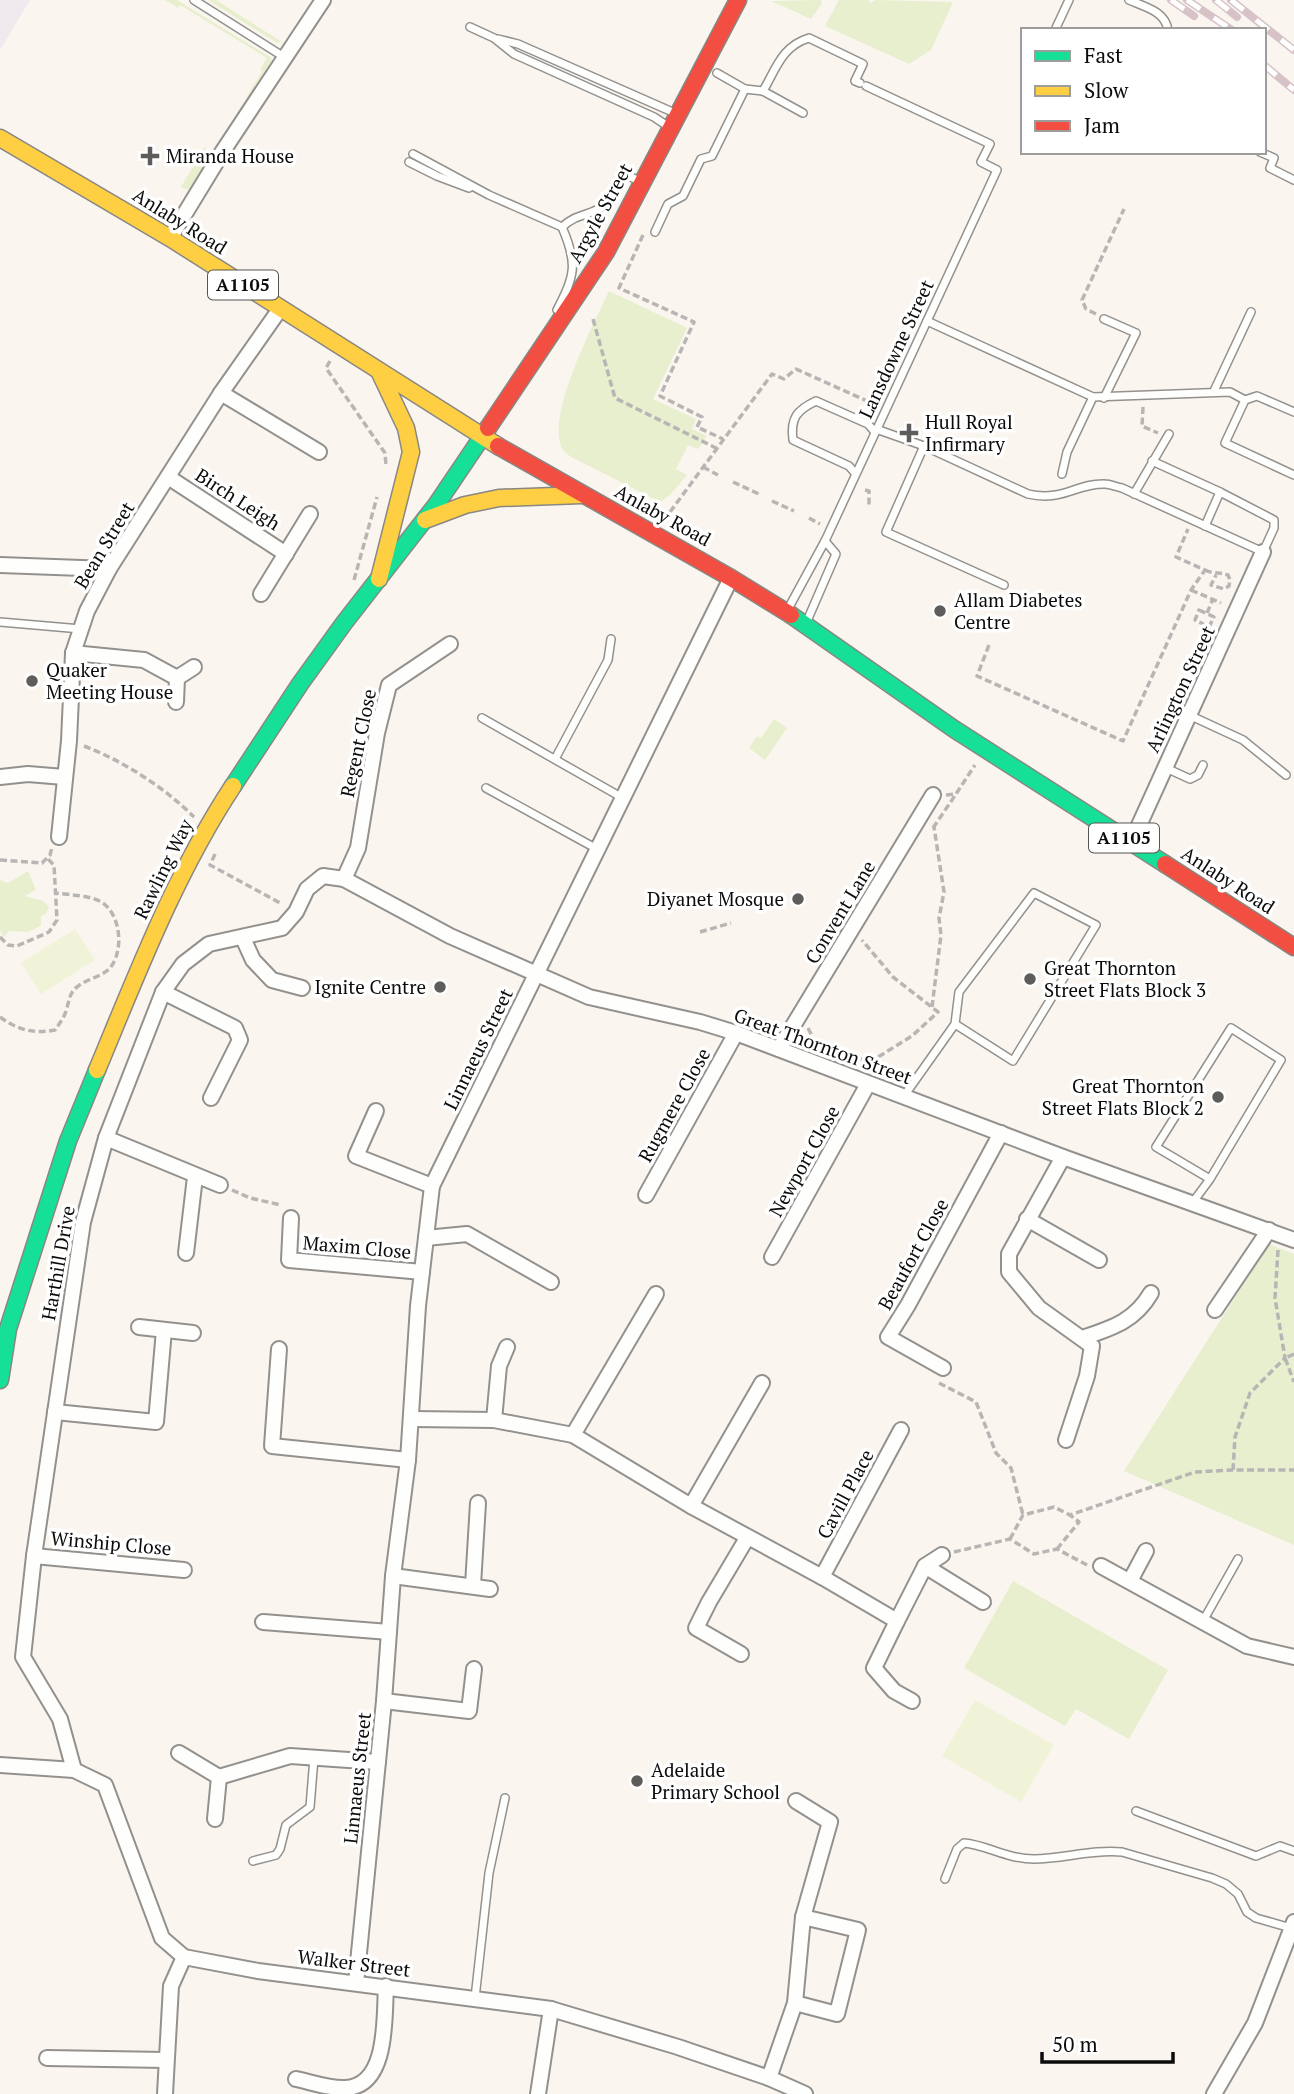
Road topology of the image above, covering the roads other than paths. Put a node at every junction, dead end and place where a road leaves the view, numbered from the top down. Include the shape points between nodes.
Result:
1 (194, 0) edge
2 (323, 0) edge
3 (738, 0) edge
4 (1069, 0) edge
5 (1129, 0) edge
6 (470, 27) dead end
7 (1056, 28) edge
8 (1168, 28) edge
9 (494, 38) junction
10 (284, 57) junction
11 (718, 73) dead end
12 (745, 89) junction
13 (763, 91) junction
14 (803, 113) dead end
15 (673, 121) junction
16 (0, 138) edge
17 (1264, 154) edge
18 (411, 158) dead end
19 (1294, 180) edge
20 (642, 182) junction
21 (562, 227) junction
22 (653, 234) road end
23 (170, 238) junction
24 (280, 309) junction
25 (1251, 312) dead end
26 (1104, 319) road end
27 (927, 321) junction
28 (529, 363) junction
29 (380, 373) junction
30 (1214, 391) junction
31 (222, 393) junction
32 (1093, 397) junction
33 (1104, 398) junction
34 (1245, 400) junction
35 (1294, 412) edge
36 (875, 430) junction
37 (1169, 434) road end
38 (483, 437) junction
39 (924, 446) junction
40 (319, 452) dead end
41 (1152, 461) junction
42 (855, 473) junction
43 (1062, 474) dead end
44 (1294, 475) edge
45 (169, 477) junction
46 (1220, 492) junction
47 (1134, 494) junction
48 (584, 495) junction
49 (310, 514) dead end
50 (425, 520) junction
51 (1205, 526) junction
52 (825, 541) junction
53 (1263, 552) junction
54 (286, 554) junction
55 (0, 565) edge
56 (109, 569) junction
57 (731, 578) junction
58 (379, 579) junction
59 (1004, 585) dead end
60 (261, 594) dead end
61 (786, 613) junction
62 (0, 622) edge
63 (806, 624) junction
64 (81, 629) junction
65 (611, 639) dead end
66 (450, 644) dead end
67 (73, 653) junction
68 (194, 667) dead end
69 (177, 678) junction
70 (176, 702) dead end
71 (1189, 715) junction
72 (482, 718) dead end
73 (555, 759) junction
74 (1203, 765) dead end
75 (1165, 768) junction
76 (1286, 775) dead end
77 (0, 777) edge
78 (64, 777) junction
79 (486, 788) dead end
80 (933, 796) road end
81 (621, 797) junction
82 (59, 836) road end
83 (1131, 843) junction
84 (597, 849) junction
85 (344, 879) junction
86 (243, 938) junction
87 (1294, 947) edge
88 (536, 975) junction
89 (302, 988) dead end
90 (163, 992) junction
91 (955, 1024) junction
92 (736, 1033) junction
93 (779, 1049) junction
94 (868, 1084) junction
95 (904, 1096) junction
96 (211, 1098) dead end
97 (376, 1111) dead end
98 (1001, 1133) junction
99 (106, 1138) junction
100 (1063, 1157) junction
101 (195, 1177) junction
102 (1210, 1179) junction
103 (220, 1185) road end
104 (432, 1186) junction
105 (646, 1195) dead end
106 (1193, 1202) junction
107 (291, 1218) road end
108 (1027, 1219) junction
109 (1274, 1232) junction
110 (426, 1237) junction
111 (1294, 1240) edge
112 (186, 1252) dead end
113 (772, 1257) dead end
114 (1099, 1260) dead end
115 (422, 1272) junction
116 (551, 1282) dead end
117 (1151, 1293) dead end
118 (656, 1294) dead end
119 (1215, 1310) dead end
120 (139, 1328) dead end
121 (164, 1330) junction
122 (193, 1333) dead end
123 (1082, 1338) junction
124 (507, 1346) dead end
125 (279, 1349) dead end
126 (943, 1368) dead end
127 (0, 1380) edge
128 (762, 1383) dead end
129 (55, 1412) junction
130 (412, 1419) junction
131 (494, 1420) junction
132 (901, 1430) dead end
133 (573, 1435) junction
134 (1066, 1440) dead end
135 (408, 1460) junction
136 (478, 1503) dead end
137 (691, 1506) junction
138 (747, 1538) junction
139 (1146, 1551) dead end
140 (942, 1555) road end
141 (34, 1556) junction
142 (1238, 1559) dead end
143 (925, 1566) junction
144 (1101, 1566) road end
145 (184, 1570) dead end
146 (393, 1576) junction
147 (822, 1577) junction
148 (1130, 1581) junction
149 (472, 1586) junction
150 (490, 1589) dead end
151 (983, 1602) dead end
152 (897, 1621) junction
153 (1203, 1621) junction
154 (263, 1622) dead end
155 (389, 1632) junction
156 (741, 1654) dead end
157 (1294, 1657) edge
158 (474, 1670) dead end
159 (912, 1700) dead end
160 (384, 1701) junction
161 (179, 1753) dead end
162 (314, 1758) junction
163 (377, 1762) junction
164 (0, 1765) edge
165 (74, 1770) junction
166 (219, 1777) junction
167 (505, 1798) dead end
168 (796, 1801) dead end
169 (1136, 1811) dead end
170 (215, 1819) dead end
171 (1294, 1851) edge
172 (253, 1861) dead end
173 (945, 1878) dead end
174 (803, 1917) junction
175 (1293, 1925) edge
176 (184, 1957) junction
177 (356, 1983) junction
178 (386, 1986) junction
179 (475, 1998) junction
180 (795, 2003) junction
181 (551, 2009) junction
182 (47, 2058) dead end
183 (166, 2060) junction
184 (769, 2078) junction
185 (296, 2079) dead end
186 (165, 2094) edge
187 (538, 2094) edge
188 (806, 2094) edge
189 (1214, 2094) edge

1 - 10 lane
2 - 10 street
3 - 15 main road, Argyle Street
4 - 7 lane
5 - 8 lane via 1160,14
6 - 9 lane
9 - 15 lane via 518,44
9 - 15 lane via 514,54 654,117
10 - 23 street
11 - 12 lane
12 - 13 lane
12 - 22 lane via 712,156 701,159 683,196 668,205
13 - 14 lane
13 - 27 lane, Lansdowne Street via 787,48 809,38 863,64 855,80 990,144 981,162 997,170
15 - 20 main road, Argyle Street
16 - 23 main road, Anlaby Road / A1105
17 - 19 lane via 1273,158 1269,168
18 - 21 lane
20 - 21 lane via 621,176 606,203
20 - 28 main road, Argyle Street via 606,252
21 - 28 lane via 571,248 570,285
23 - 24 main road, Anlaby Road / A1105
24 - 29 main road, Anlaby Road / A1105
24 - 31 street, Bean Street
25 - 30 lane
26 - 33 lane via 1136,333
27 - 32 lane
27 - 36 lane, Lansdowne Street
28 - 38 main road, Argyle Street
29 - 38 main road, Anlaby Road / A1105
29 - 58 main road via 411,452
30 - 33 lane
30 - 34 lane via 1230,392
31 - 40 street
31 - 45 street, Bean Street
32 - 33 lane
32 - 43 lane via 1067,452
34 - 35 lane via 1257,396
34 - 44 lane via 1225,443
36 - 39 lane
36 - 42 lane, Lansdowne Street
36 - 42 lane via 816,401 800,409 791,428 793,440
37 - 41 lane
38 - 48 main road, Anlaby Road / A1105
38 - 50 main road, Rawling Way
39 - 47 lane via 1035,496 1057,496 1106,484
39 - 59 lane via 886,532
41 - 46 lane
41 - 47 lane
42 - 52 lane, Lansdowne Street
45 - 54 street, Birch Leigh
45 - 56 street, Bean Street
46 - 51 lane
46 - 53 lane via 1274,520
47 - 51 lane
48 - 50 main road via 499,498
48 - 57 main road, Anlaby Road / A1105
49 - 54 street, Birch Leigh
50 - 58 main road, Rawling Way
51 - 53 lane
52 - 61 lane, Lansdowne Street
52 - 63 lane via 836,554
53 - 71 street, Arlington Street
54 - 60 street, Birch Leigh
55 - 56 street
56 - 64 street, Bean Street
57 - 61 main road, Anlaby Road / A1105
57 - 81 street, Linnaeus Street
58 - 127 main road, Rawling Way via 300,684 205,828 145,956 68,1141 8,1329
61 - 63 main road, Anlaby Road / A1105
62 - 64 lane
63 - 83 main road, Anlaby Road / A1105 via 985,749
64 - 67 street, Bean Street
65 - 73 lane via 608,660
66 - 85 street, Regent Close via 389,685 358,848
67 - 69 street via 144,660
67 - 78 street, Bean Street
68 - 69 street
69 - 70 street
71 - 75 street, Arlington Street
71 - 76 lane via 1243,740
72 - 73 lane
73 - 81 lane
74 - 75 lane via 1190,779
75 - 83 street, Arlington Street
77 - 78 street
78 - 82 street, Bean Street
79 - 84 lane
80 - 93 street, Convent Lane
81 - 84 street, Linnaeus Street
83 - 87 main road, Anlaby Road / A1105
84 - 88 street, Linnaeus Street
85 - 86 street, Harthill Drive via 323,876 307,889 282,928
85 - 88 street, Great Thornton Street via 450,936
86 - 89 street via 253,960 272,980
86 - 90 street, Harthill Drive via 209,944 183,964
88 - 92 street, Great Thornton Street via 589,997
88 - 104 street, Linnaeus Street
90 - 96 street via 235,1028 240,1040
90 - 99 street, Harthill Drive
91 - 91 lane via 959,992 1034,893 1096,925 1013,1061
91 - 95 lane
92 - 93 street, Great Thornton Street
92 - 105 street, Rugmere Close
93 - 94 street, Great Thornton Street
94 - 95 street, Great Thornton Street
94 - 113 street, Newport Close
95 - 98 street, Great Thornton Street
97 - 104 street via 356,1156
98 - 100 street, Great Thornton Street
98 - 126 street, Beaufort Close via 888,1337
99 - 101 street
99 - 129 street, Harthill Drive via 83,1222
100 - 106 street, Great Thornton Street
100 - 108 street
101 - 103 street
101 - 112 street
102 - 102 lane via 1281,1060 1231,1028 1156,1147
102 - 106 lane
104 - 110 street, Linnaeus Street
106 - 109 street, Great Thornton Street
107 - 115 street, Maxim Close via 289,1260
108 - 114 street
108 - 123 street via 1009,1254 1009,1272 1040,1308
109 - 111 street, Great Thornton Street
109 - 119 street
110 - 115 street, Linnaeus Street
110 - 116 street via 467,1234
115 - 130 street, Linnaeus Street
117 - 123 street via 1131,1318
118 - 133 street
120 - 121 street
121 - 122 street
121 - 129 street via 156,1423
123 - 134 street via 1092,1346
124 - 131 street via 499,1366
125 - 135 street via 272,1446
128 - 137 street
129 - 141 street, Harthill Drive
130 - 131 street
130 - 135 street, Linnaeus Street
131 - 133 street
132 - 147 street, Cavill Place
133 - 137 street
135 - 146 street, Linnaeus Street
136 - 149 street
137 - 138 street
138 - 147 street
138 - 156 street via 696,1628
139 - 148 street
140 - 143 street
141 - 145 street, Winship Close
141 - 165 street, Harthill Drive via 23,1657 60,1719
142 - 153 lane
143 - 151 street
143 - 152 street
144 - 148 street
146 - 149 street
146 - 155 street, Linnaeus Street
147 - 152 street
148 - 153 street
149 - 150 street
152 - 159 street via 874,1668 894,1691
153 - 157 street via 1247,1646
154 - 155 street
155 - 160 street, Linnaeus Street
158 - 160 street via 469,1711
160 - 163 street, Linnaeus Street
161 - 166 street
162 - 163 street
162 - 166 street via 290,1756
162 - 172 lane via 310,1807 285,1825 276,1855
163 - 177 street, Linnaeus Street
164 - 165 street
165 - 176 street via 105,1785 162,1938
166 - 170 street
167 - 179 lane via 489,1873
168 - 174 street via 830,1822
169 - 171 lane via 1256,1856 1280,1846
173 - 175 lane via 964,1843 1035,1859 1122,1852 1212,1878 1238,1894 1247,1912 1256,1918
174 - 180 street
174 - 180 street via 858,1930 837,2014
175 - 189 street via 1255,2023
176 - 177 street, Walker Street
176 - 183 street via 171,1986
177 - 178 street, Walker Street
178 - 179 street, Walker Street
178 - 185 street via 382,2054 368,2079 346,2089
179 - 181 street, Walker Street
180 - 184 street
181 - 184 street, Walker Street
181 - 187 street
182 - 183 street
183 - 186 street
184 - 188 street, Walker Street

